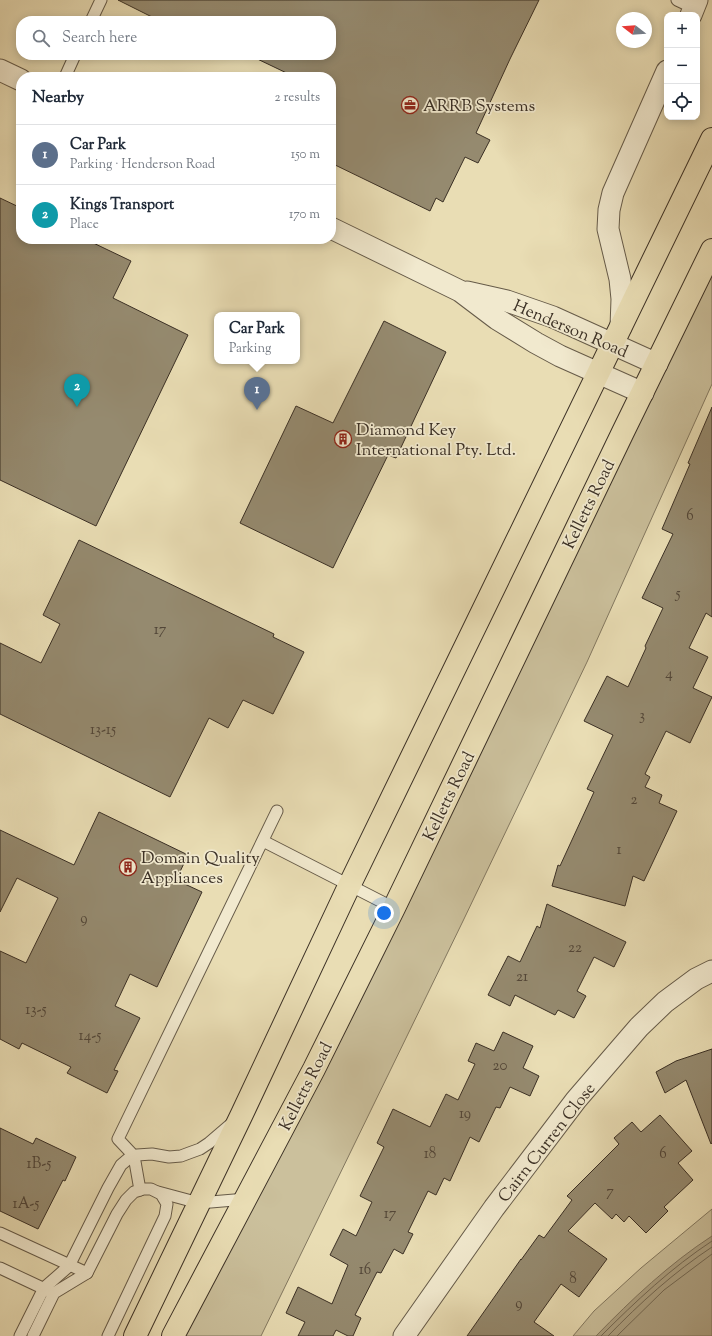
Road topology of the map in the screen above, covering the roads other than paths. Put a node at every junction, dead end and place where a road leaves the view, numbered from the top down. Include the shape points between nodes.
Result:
1 (101, 0) edge
2 (93, 16) edge
3 (73, 60) edge
4 (0, 70) edge
5 (67, 72) edge
6 (16, 78) edge
7 (664, 78) edge
8 (712, 139) edge
9 (336, 230) edge
10 (712, 250) edge
11 (460, 291) junction
12 (617, 336) junction
13 (657, 364) junction
14 (599, 373) junction
15 (642, 393) junction
16 (277, 811) dead end
17 (263, 841) junction
18 (350, 884) junction
19 (394, 908) junction
20 (712, 971) edge
21 (242, 1114) junction
22 (134, 1156) junction
23 (140, 1190) junction
24 (158, 1192) junction
25 (246, 1199) junction
26 (199, 1202) junction
27 (0, 1233) edge
28 (69, 1266) junction
29 (0, 1268) edge
30 (87, 1273) junction
31 (48, 1290) junction
32 (20, 1336) edge
33 (32, 1336) edge
34 (108, 1336) edge
35 (135, 1336) edge
36 (173, 1336) edge
37 (404, 1336) edge

1 - 2 lane
3 - 5 lane
4 - 6 street
7 - 12 street via 613,193 608,210 608,229 622,299
8 - 12 main road
9 - 11 street, Henderson Road
10 - 13 main road, Kelletts Road
11 - 12 street, Henderson Road via 507,301
11 - 14 street, Henderson Road via 536,343
12 - 13 street, Henderson Road
12 - 14 main road
13 - 15 main road, Kelletts Road
14 - 15 street, Henderson Road
14 - 18 main road
15 - 19 main road, Kelletts Road
16 - 17 lane
17 - 18 lane
17 - 22 lane via 118,1138
18 - 19 lane
18 - 21 main road
19 - 25 main road, Kelletts Road
20 - 37 street, Cairn Curren Close via 665,1002 639,1027 581,1094 494,1208
21 - 22 lane via 219,1135 195,1151 169,1157 145,1154
21 - 26 main road
22 - 23 lane
22 - 28 lane via 121,1165
23 - 24 lane via 151,1189
23 - 30 lane via 126,1200 117,1214
24 - 26 lane
24 - 34 lane via 167,1204 165,1216
25 - 26 lane
25 - 36 main road, Kelletts Road
26 - 35 main road
27 - 28 lane
28 - 30 lane
28 - 31 lane
29 - 31 lane
30 - 31 lane
31 - 32 lane
31 - 33 lane

